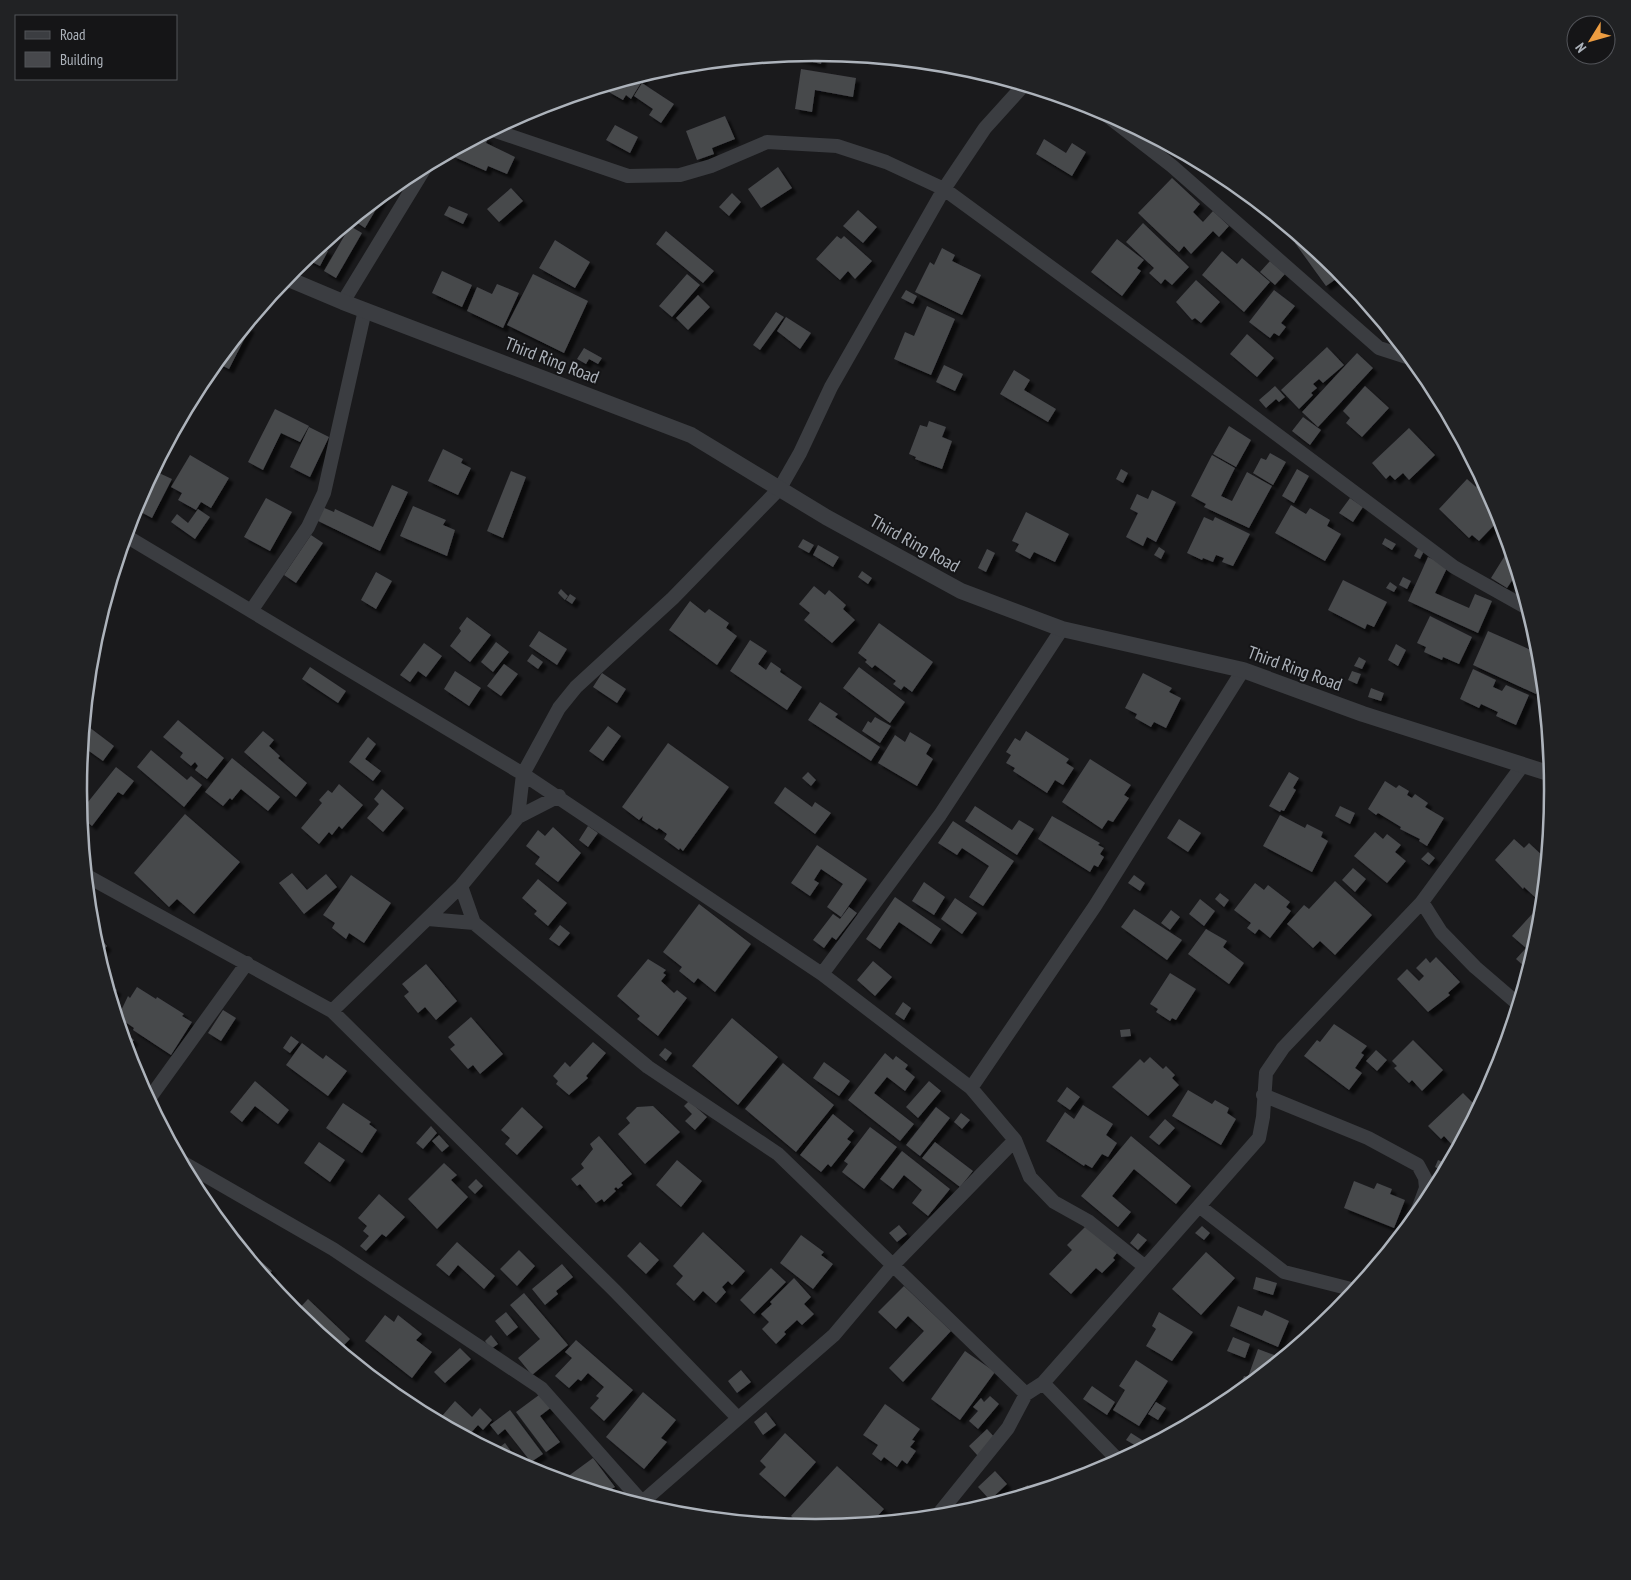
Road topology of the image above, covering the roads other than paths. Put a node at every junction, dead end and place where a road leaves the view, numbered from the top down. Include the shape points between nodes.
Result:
1 (1019, 91) edge
2 (1129, 132) edge
3 (501, 133) edge
4 (417, 180) edge
5 (944, 189) junction
6 (294, 281) edge
7 (343, 302) junction
8 (365, 310) junction
9 (1400, 355) edge
10 (780, 488) junction
11 (131, 539) edge
12 (1520, 604) edge
13 (251, 611) junction
14 (1062, 628) junction
15 (1243, 670) junction
16 (1522, 766) junction
17 (1544, 772) edge
18 (523, 774) junction
19 (559, 796) junction
20 (518, 817) junction
21 (92, 879) edge
22 (460, 886) junction
23 (1422, 902) junction
24 (428, 919) junction
25 (474, 923) junction
26 (247, 963) junction
27 (822, 974) junction
28 (1513, 1000) edge
29 (332, 1010) junction
30 (971, 1088) junction
31 (153, 1093) edge
32 (1263, 1095) junction
33 (1015, 1140) junction
34 (193, 1168) edge
35 (1426, 1187) edge
36 (1199, 1206) junction
37 (893, 1265) junction
38 (1144, 1266) junction
39 (1347, 1288) edge
40 (1043, 1383) junction
41 (1026, 1394) junction
42 (738, 1418) junction
43 (1113, 1455) edge
44 (635, 1496) edge
45 (646, 1499) edge
46 (944, 1507) edge

1 - 5 street via 985,128
2 - 9 street via 1172,166 1379,348
3 - 5 street via 628,176 680,175 711,166 767,142 838,146 886,162
4 - 7 street
5 - 10 street via 831,387
5 - 12 street via 1454,567
6 - 7 street, Third Ring Road
7 - 8 street, Third Ring Road
8 - 10 street, Third Ring Road via 691,435
8 - 13 street via 324,493 308,527
10 - 14 street, Third Ring Road via 961,591
10 - 18 street via 673,598 576,687 559,708
11 - 13 street
13 - 18 street
14 - 15 street, Third Ring Road
14 - 27 street via 940,815
15 - 16 street, Third Ring Road via 1363,714
15 - 30 street via 1095,906
16 - 17 street, Third Ring Road
16 - 23 street
18 - 19 street
18 - 20 street
19 - 20 street
19 - 27 street
20 - 22 street
21 - 26 street
22 - 24 street
22 - 25 street
23 - 28 street via 1440,932
23 - 32 street via 1283,1048 1266,1073
24 - 25 street
24 - 29 street
25 - 37 street via 648,1067 778,1154
26 - 29 street
26 - 31 street
27 - 30 street
29 - 42 street via 616,1291
30 - 33 street
32 - 35 street via 1368,1138 1418,1165
32 - 36 street via 1259,1138
33 - 37 street
33 - 38 street via 1030,1177 1054,1202 1088,1221
34 - 44 street via 333,1249 541,1388
36 - 38 street
36 - 39 street via 1284,1272
37 - 41 street
37 - 42 street via 834,1335
38 - 40 street
40 - 41 street
40 - 43 street
41 - 46 street via 1008,1428
42 - 45 street

